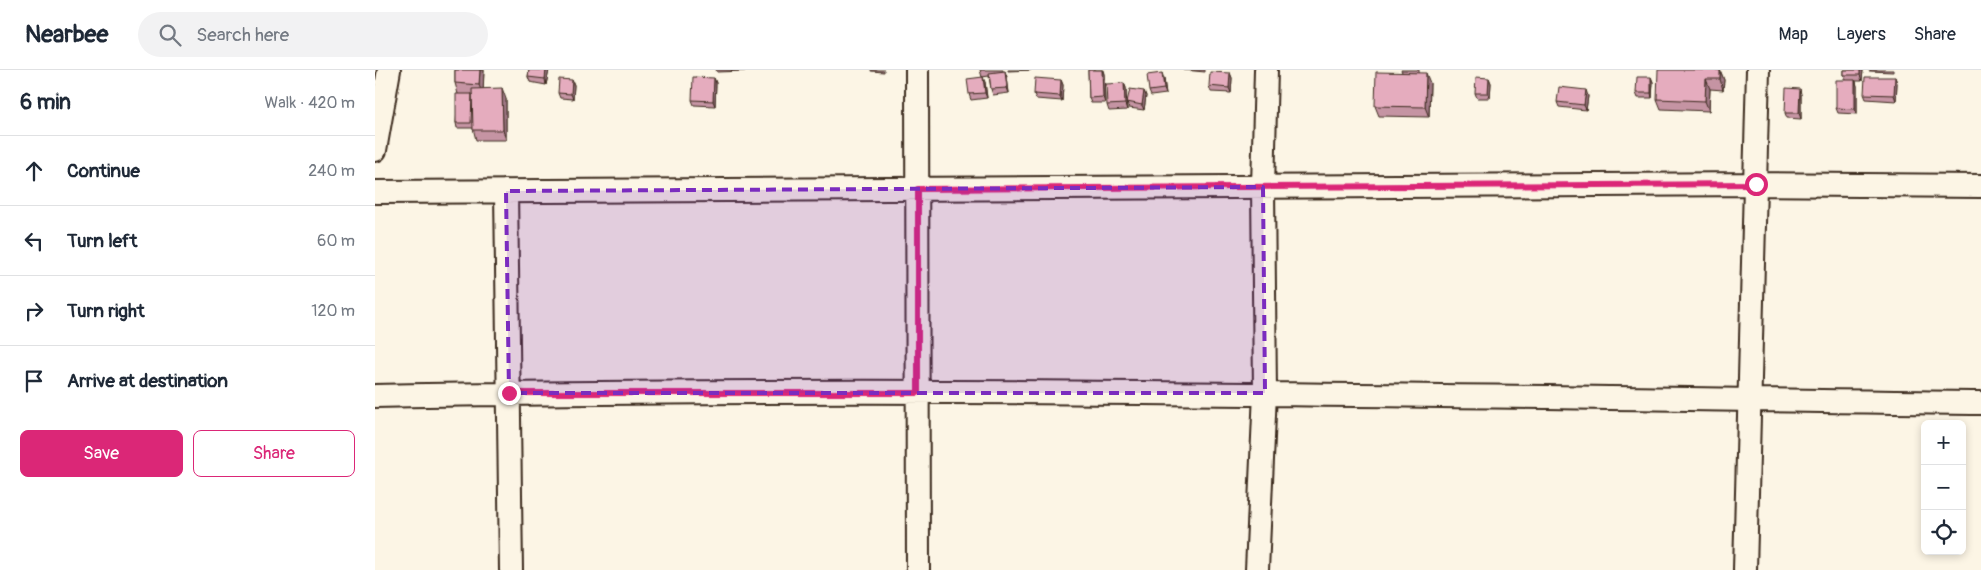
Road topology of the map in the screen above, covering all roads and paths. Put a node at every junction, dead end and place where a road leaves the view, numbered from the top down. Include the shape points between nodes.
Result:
1 (389, 70) edge
2 (917, 70) edge
3 (1266, 70) edge
4 (1758, 70) edge
5 (375, 150) edge
6 (1756, 184) junction
7 (1981, 186) edge
8 (1263, 187) junction
9 (918, 189) junction
10 (506, 191) junction
11 (375, 192) edge
12 (509, 393) junction
13 (918, 393) junction
14 (1265, 393) junction
15 (375, 396) edge
16 (1750, 400) junction
17 (1981, 403) edge
18 (511, 570) edge
19 (918, 570) edge
20 (1257, 570) edge
21 (1745, 570) edge

1 - 5 street
2 - 9 street
3 - 8 street
4 - 6 street
6 - 7 street
6 - 8 street
6 - 16 street
8 - 9 street
8 - 14 street
9 - 10 street
9 - 13 street
10 - 11 street
10 - 12 street
12 - 13 street
12 - 15 street
12 - 18 street
13 - 14 street
13 - 19 street
14 - 16 street
14 - 20 street
16 - 17 street
16 - 21 street

